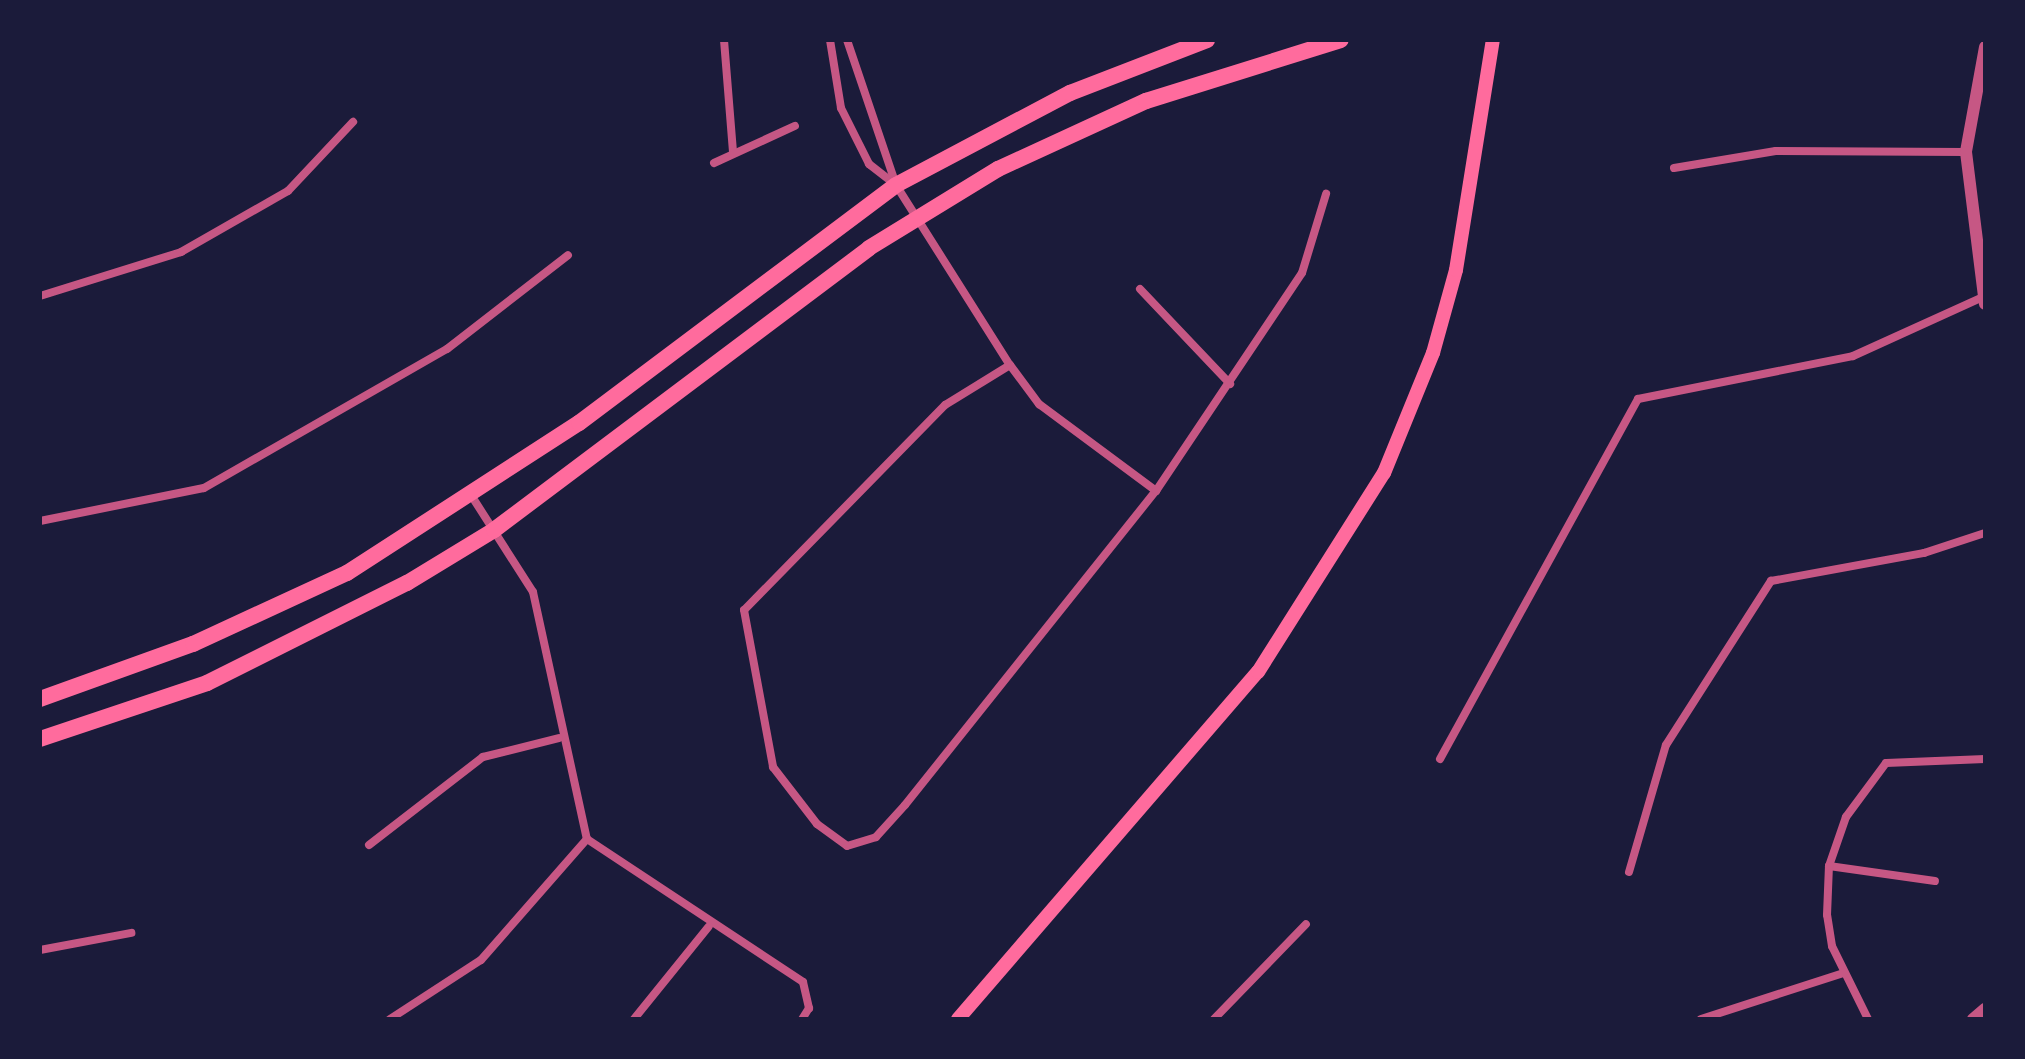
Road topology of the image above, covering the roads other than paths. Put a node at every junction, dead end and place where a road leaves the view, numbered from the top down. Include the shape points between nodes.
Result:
1 (724, 40) edge
2 (830, 40) edge
3 (847, 40) edge
4 (1207, 40) edge
5 (1341, 40) edge
6 (1493, 40) edge
7 (1985, 47) edge
8 (857, 83) junction
9 (837, 88) junction
10 (353, 122) dead end
11 (795, 126) dead end
12 (1966, 152) junction
13 (733, 153) junction
14 (714, 163) dead end
15 (1674, 168) dead end
16 (896, 185) junction
17 (1326, 194) dead end
18 (915, 215) junction
19 (568, 255) dead end
20 (1140, 289) dead end
21 (40, 296) edge
22 (1984, 300) edge
23 (1010, 365) junction
24 (1230, 384) junction
25 (1156, 491) junction
26 (471, 495) junction
27 (40, 521) edge
28 (494, 530) junction
29 (1985, 533) edge
30 (40, 699) edge
31 (559, 738) junction
32 (40, 739) edge
33 (1440, 759) dead end
34 (1985, 759) edge
35 (587, 839) junction
36 (369, 845) dead end
37 (1829, 866) junction
38 (1629, 872) dead end
39 (1935, 881) dead end
40 (1306, 924) dead end
41 (709, 926) junction
42 (131, 933) dead end
43 (40, 950) edge
44 (1843, 973) junction
45 (1985, 1009) edge
46 (390, 1019) edge
47 (634, 1019) edge
48 (802, 1019) edge
49 (958, 1019) edge
50 (1214, 1019) edge
51 (1701, 1019) edge
52 (1868, 1019) edge
53 (1973, 1019) edge

1 - 13 street
2 - 9 street
3 - 8 street
4 - 16 main road via 1070,93
5 - 18 main road via 1146,101
6 - 49 main road via 1456,270 1433,353 1384,473 1258,672
7 - 12 street
8 - 9 street
8 - 16 street
9 - 16 street via 869,164
10 - 21 street via 288,191 181,252
11 - 13 street
12 - 15 street via 1776,151
12 - 22 street
13 - 14 street
16 - 18 street
16 - 26 main road
17 - 24 street via 1302,273
18 - 23 street
18 - 28 main road
19 - 27 street via 447,349 204,488
20 - 24 street
22 - 33 street via 1853,356 1638,399
23 - 25 street via 1039,404
23 - 25 street via 945,405 750,600 745,622 773,767 817,824 847,846 864,843 984,710
24 - 25 street
26 - 28 street
26 - 30 main road via 270,612
28 - 31 street via 533,592
28 - 32 main road via 259,659 144,707
29 - 38 street via 1924,553 1771,581 1666,745
31 - 35 street
31 - 36 street via 483,757
34 - 37 street via 1886,763 1846,817
35 - 41 street
35 - 46 street via 481,960
37 - 39 street
37 - 44 street via 1827,915
40 - 50 street
41 - 47 street
41 - 48 street via 803,982 809,1008
42 - 43 street
44 - 51 street
44 - 52 street
45 - 53 street

